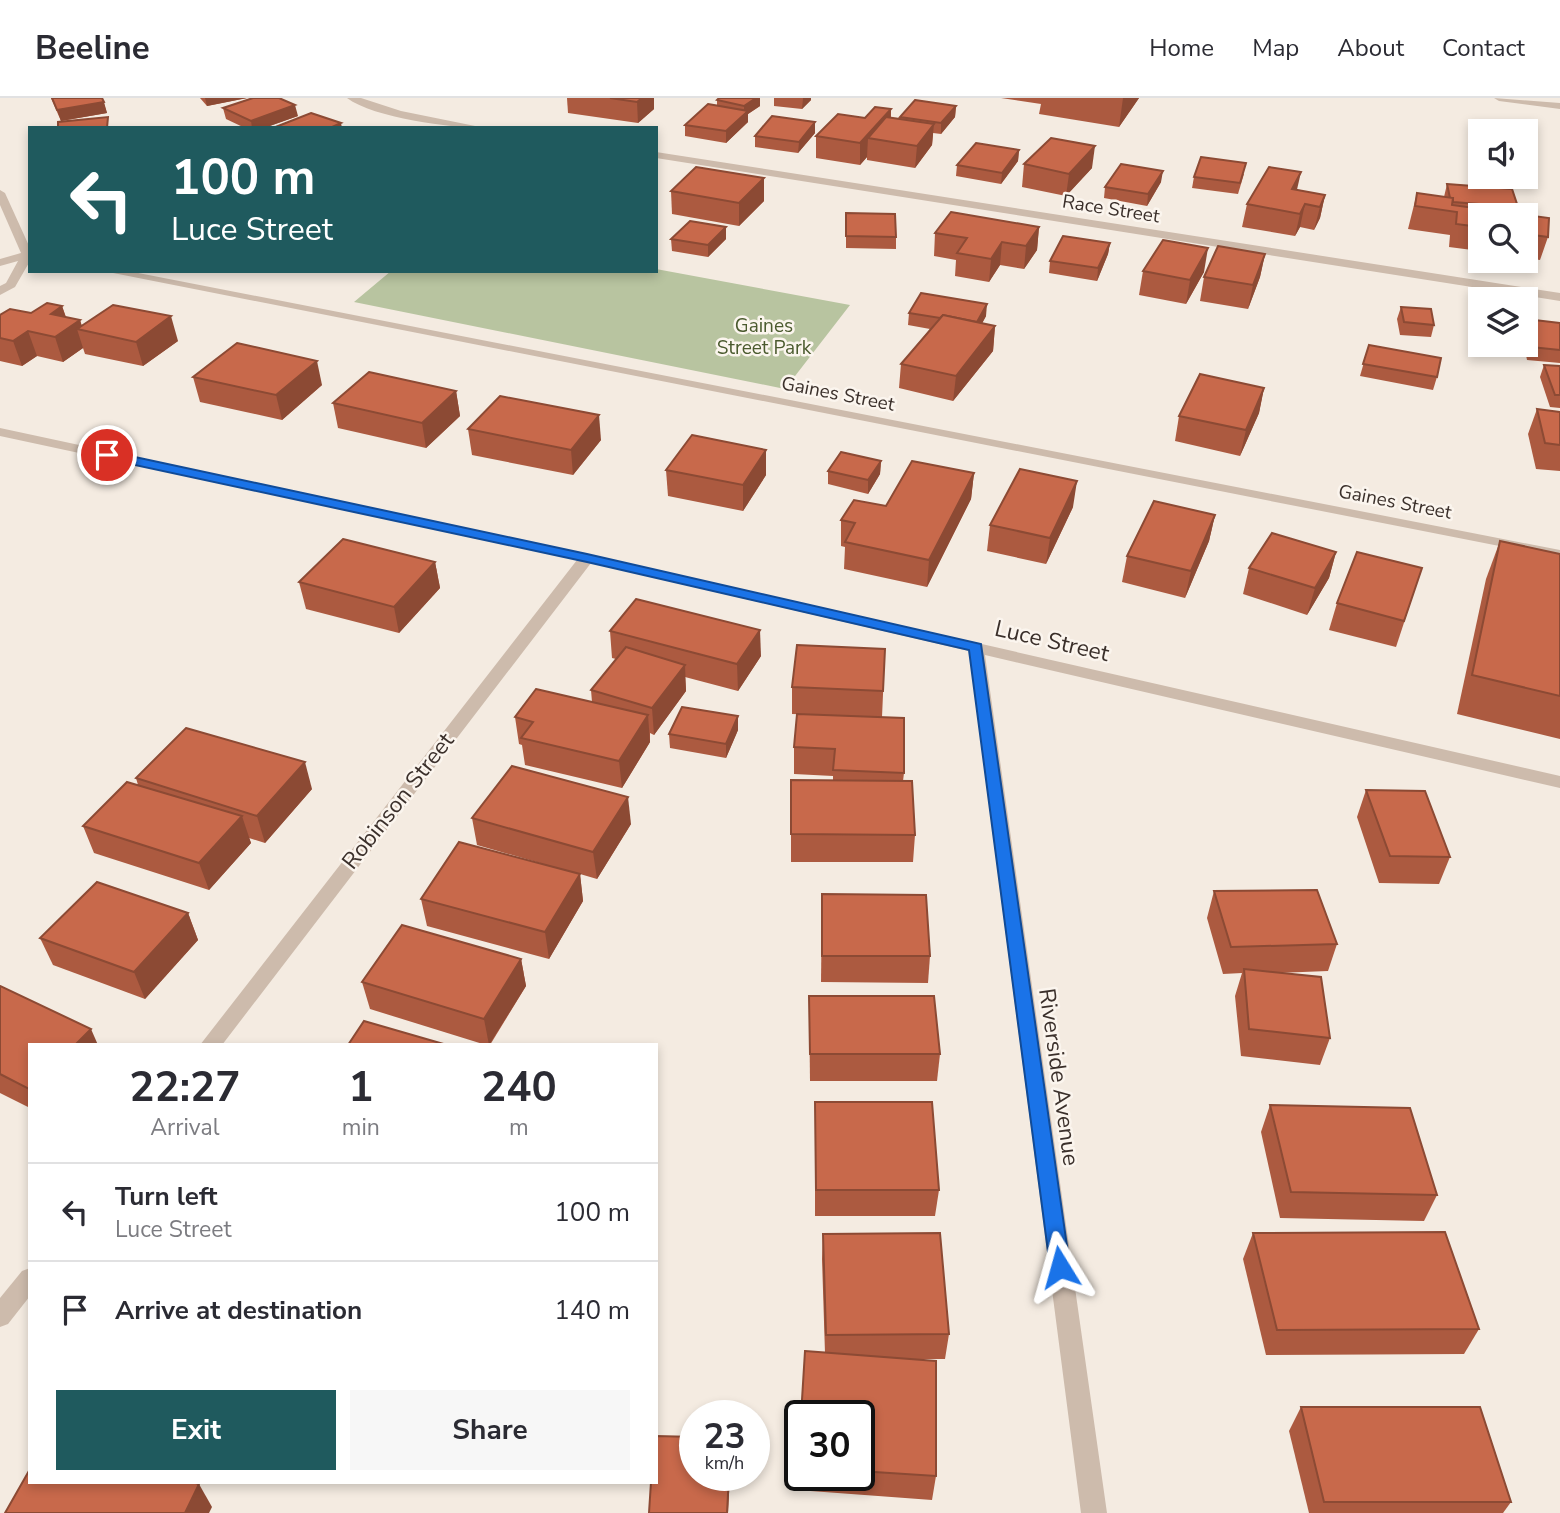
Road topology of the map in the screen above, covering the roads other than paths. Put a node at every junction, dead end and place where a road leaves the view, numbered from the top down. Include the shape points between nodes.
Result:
1 (352, 98) edge
2 (1499, 98) edge
3 (1560, 106) edge
4 (468, 126) edge
5 (658, 155) edge
6 (0, 193) edge
7 (28, 256) edge
8 (0, 263) edge
9 (119, 273) edge
10 (0, 292) edge
11 (1560, 296) edge
12 (0, 432) edge
13 (1560, 554) edge
14 (587, 558) junction
15 (976, 647) junction
16 (1560, 782) edge
17 (212, 1043) edge
18 (28, 1281) edge
19 (0, 1316) edge
20 (1094, 1513) edge

1 - 4 street via 408,116
2 - 3 street
5 - 11 street, Race Street
6 - 7 street
7 - 8 street
7 - 10 street via 11,285
9 - 13 street, Gaines Street
12 - 14 street, Luce Street
14 - 15 street, Luce Street
14 - 17 street, Robinson Street
15 - 16 street, Luce Street
15 - 20 street, Riverside Avenue
18 - 19 street

